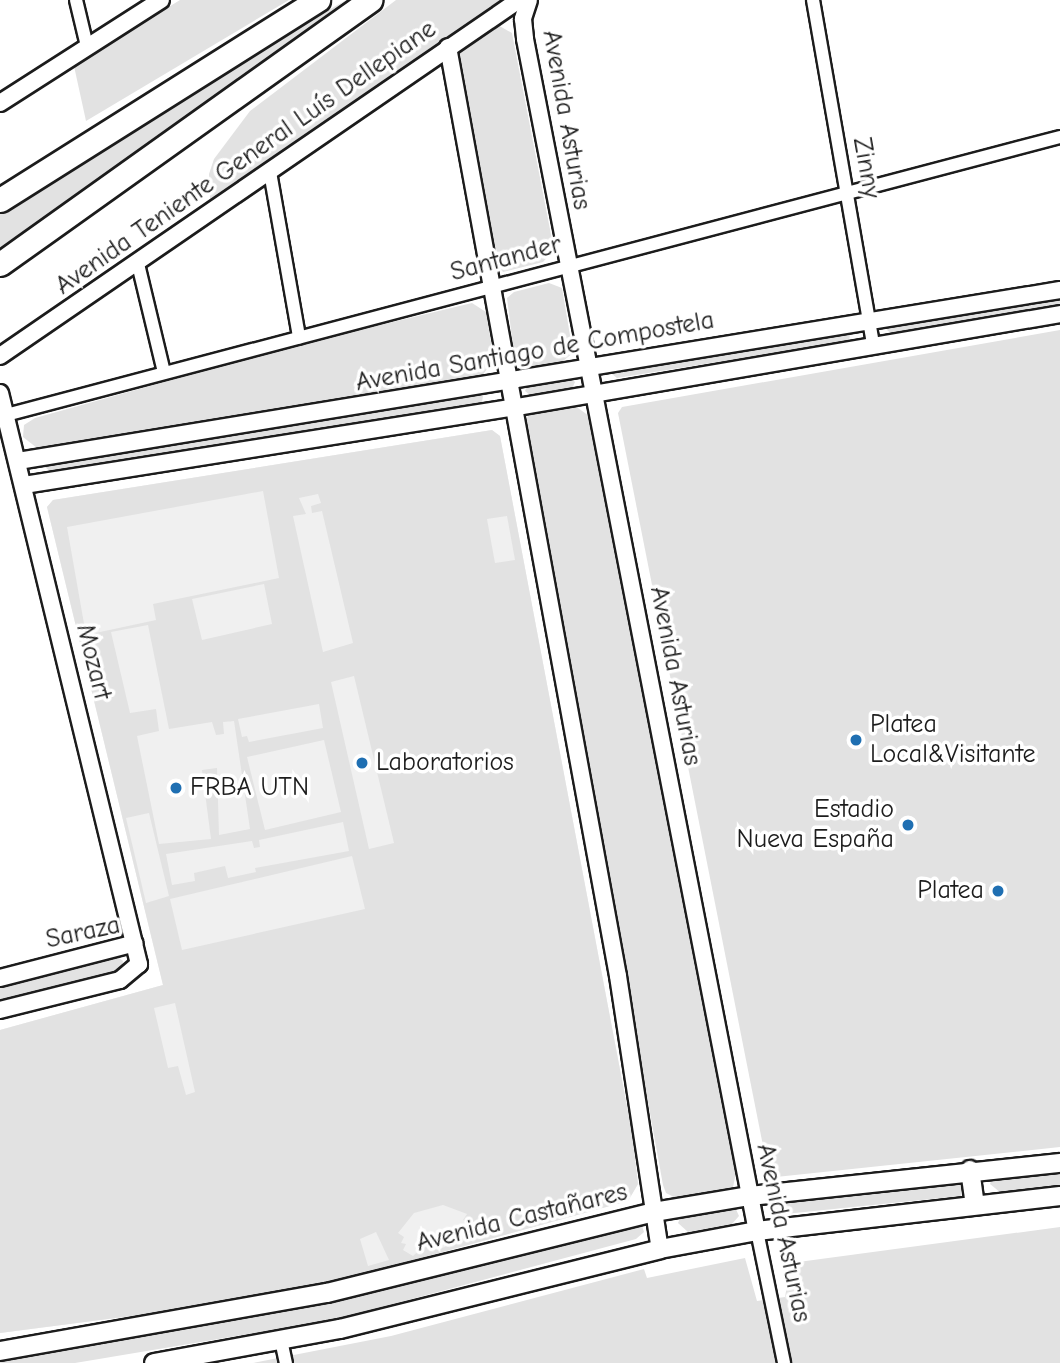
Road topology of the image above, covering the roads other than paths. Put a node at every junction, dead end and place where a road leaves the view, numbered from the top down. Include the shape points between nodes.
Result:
1 (76, 0) edge
2 (161, 0) edge
3 (318, 0) edge
4 (370, 0) edge
5 (519, 0) edge
6 (529, 0) edge
7 (813, 0) edge
8 (87, 47) junction
9 (448, 47) junction
10 (0, 103) edge
11 (1060, 137) edge
12 (270, 172) junction
13 (847, 192) junction
14 (0, 200) edge
15 (0, 264) edge
16 (138, 264) junction
17 (567, 266) junction
18 (491, 287) junction
19 (1060, 290) edge
20 (1060, 314) edge
21 (870, 322) junction
22 (299, 337) junction
23 (873, 343) junction
24 (0, 356) edge
25 (588, 368) junction
26 (164, 372) junction
27 (507, 384) junction
28 (593, 392) junction
29 (0, 393) edge
30 (512, 408) junction
31 (6, 415) junction
32 (18, 461) junction
33 (24, 485) junction
34 (135, 943) junction
35 (0, 978) edge
36 (0, 1010) edge
37 (1060, 1163) edge
38 (970, 1170) junction
39 (750, 1196) junction
40 (1060, 1196) edge
41 (975, 1204) junction
42 (654, 1212) junction
43 (757, 1231) junction
44 (660, 1249) junction
45 (281, 1340) junction
46 (0, 1351) edge
47 (154, 1363) edge
48 (286, 1363) edge
49 (784, 1363) edge

1 - 8 street
2 - 8 street
3 - 14 highway
4 - 15 highway
5 - 9 street, Avenida Teniente General Luís Dellepiane
6 - 17 street, Avenida Asturias via 523,19 525,39
7 - 13 street, Zinny
8 - 10 street
9 - 12 street, Avenida Teniente General Luís Dellepiane
9 - 18 street
11 - 13 street, Santander
12 - 16 street, Avenida Teniente General Luís Dellepiane
12 - 22 street
13 - 17 street, Santander
13 - 21 street, Zinny
16 - 24 street, Avenida Teniente General Luís Dellepiane
16 - 26 street
17 - 18 street, Santander
17 - 25 street, Avenida Asturias
18 - 22 street, Santander
18 - 27 street
19 - 21 street, Avenida Santiago de Compostela
20 - 23 street, Avenida Santiago de Compostela
21 - 23 street, Zinny
21 - 25 street, Avenida Santiago de Compostela
22 - 26 street, Santander
23 - 28 street, Avenida Santiago de Compostela
25 - 27 street, Avenida Santiago de Compostela
25 - 28 street, Avenida Asturias
26 - 31 street, Santander
27 - 30 street
27 - 32 street, Avenida Santiago de Compostela
28 - 30 street, Avenida Santiago de Compostela
28 - 39 street, Avenida Asturias
29 - 31 street, Mozart
30 - 33 street, Avenida Santiago de Compostela
30 - 42 street via 618,976
31 - 32 street, Mozart
32 - 33 street, Mozart
33 - 34 street, Mozart
34 - 35 street, Saraza
34 - 36 street, Saraza via 136,971 120,980
37 - 38 main road, Avenida Castañares
38 - 39 main road, Avenida Castañares
38 - 41 main road
39 - 42 main road, Avenida Castañares
39 - 43 street, Avenida Asturias
40 - 41 main road
41 - 43 main road
42 - 44 street
42 - 46 main road, Avenida Castañares via 327,1293
43 - 44 main road
43 - 49 street, Avenida Asturias
44 - 45 main road
45 - 47 main road
45 - 48 street

